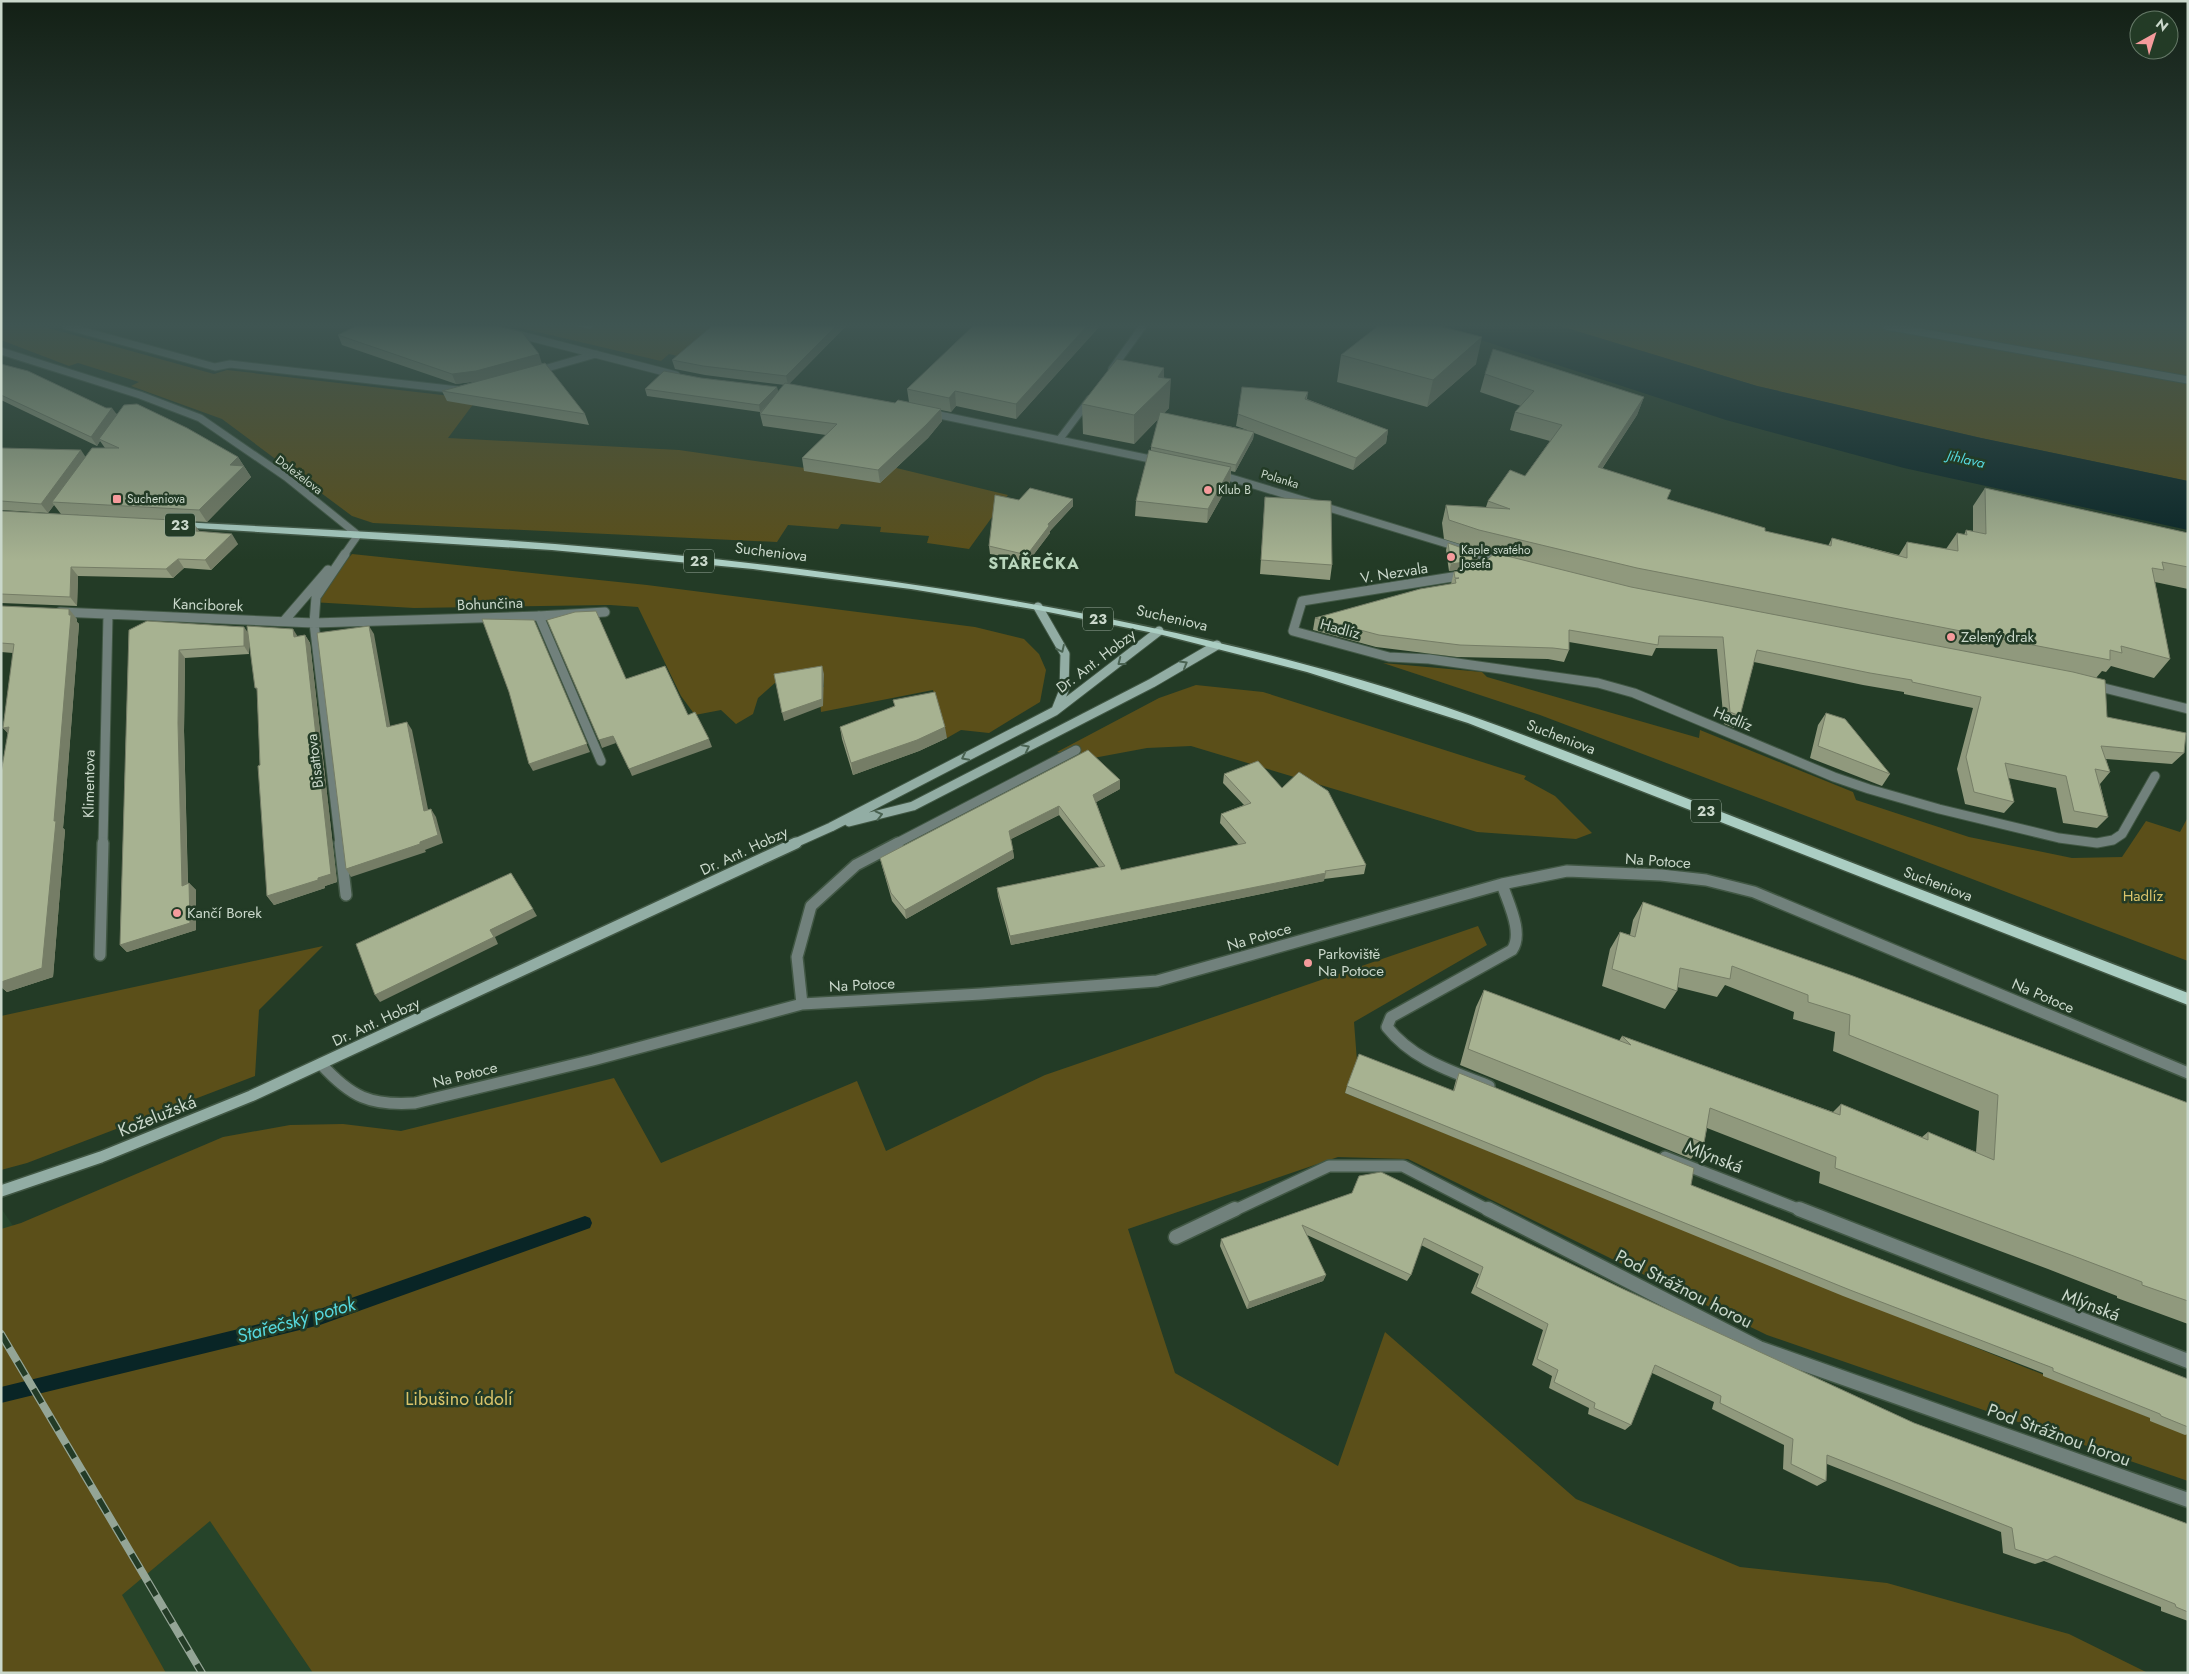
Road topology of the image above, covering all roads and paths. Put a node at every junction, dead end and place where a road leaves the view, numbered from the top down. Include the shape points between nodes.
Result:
1 (164, 404) edge
2 (1086, 404) edge
3 (924, 412) edge
4 (1059, 440) junction
5 (1164, 462) edge
6 (1210, 472) edge
7 (171, 524) edge
8 (358, 535) junction
9 (1508, 563) edge
10 (1472, 574) edge
11 (1302, 601) joint
12 (1038, 607) junction
13 (50, 612) edge
14 (605, 612) dead end
15 (108, 615) junction
16 (539, 616) junction
17 (284, 621) junction
18 (314, 623) junction
19 (1159, 631) junction
20 (1217, 645) junction
21 (2084, 683) edge
22 (2188, 709) edge
23 (1055, 711) junction
24 (1076, 750) dead end
25 (601, 761) dead end
26 (2155, 776) dead end
27 (831, 827) junction
28 (1502, 884) junction
29 (346, 895) dead end
30 (100, 955) dead end
31 (2188, 999) edge
32 (802, 1004) junction
33 (321, 1064) junction
34 (2188, 1073) edge
35 (1499, 1090) edge
36 (1654, 1152) edge
37 (1, 1191) edge
38 (1176, 1237) dead end
39 (2188, 1362) edge
40 (2188, 1500) edge

1 - 8 street, Doleželova via 200,418 286,477
2 - 4 street
3 - 4 street
4 - 5 street
6 - 9 street, Polanka via 1288,494 1486,561
7 - 8 main road, Sucheniova / 23
8 - 12 main road, Sucheniova / 23 via 552,547 753,566 911,586
8 - 17 street
8 - 18 street via 316,597
10 - 11 street, V. Nezvala
11 - 26 street, Hadlíz via 1293,630 1318,638 1389,658 1429,660 1598,683 1634,693 1869,790 2059,838 2097,842 2113,840 2122,834
12 - 19 main road, Sucheniova / 23
12 -> 23 main road via 1065,654 1064,690
13 - 15 street, Kanciborek
14 - 16 street
15 - 17 street, Kanciborek
15 - 30 street, Klimentova
16 - 18 street, Bohunčina
16 - 25 street, Bohunčina
17 - 18 street, Kanciborek
18 - 29 street, Bisattova
19 - 20 main road, Sucheniova / 23
19 -> 23 main road, Dr. Ant. Hobzy
27 -> 20 main road via 912,806 1152,684
20 - 31 main road, Sucheniova / 23 via 1310,669 1472,720
21 - 22 street
23 -> 27 main road, Dr. Ant. Hobzy
24 - 32 street via 856,864 811,906 797,957
27 - 33 main road, Dr. Ant. Hobzy
28 - 32 street, Na Potoce via 1157,981
28 - 34 street, Na Potoce via 1568,871 1697,879 1754,892
28 - 35 street via 1517,932 1517,943 1512,950 1391,1017 1387,1027 1403,1046 1418,1056
32 - 33 street, Na Potoce via 415,1103 390,1106 355,1096
33 - 37 main road, Koželužská via 178,1127
36 - 39 street, Mlýnská
38 - 40 street, Pod Strážnou horou via 1329,1166 1403,1166 1759,1348

